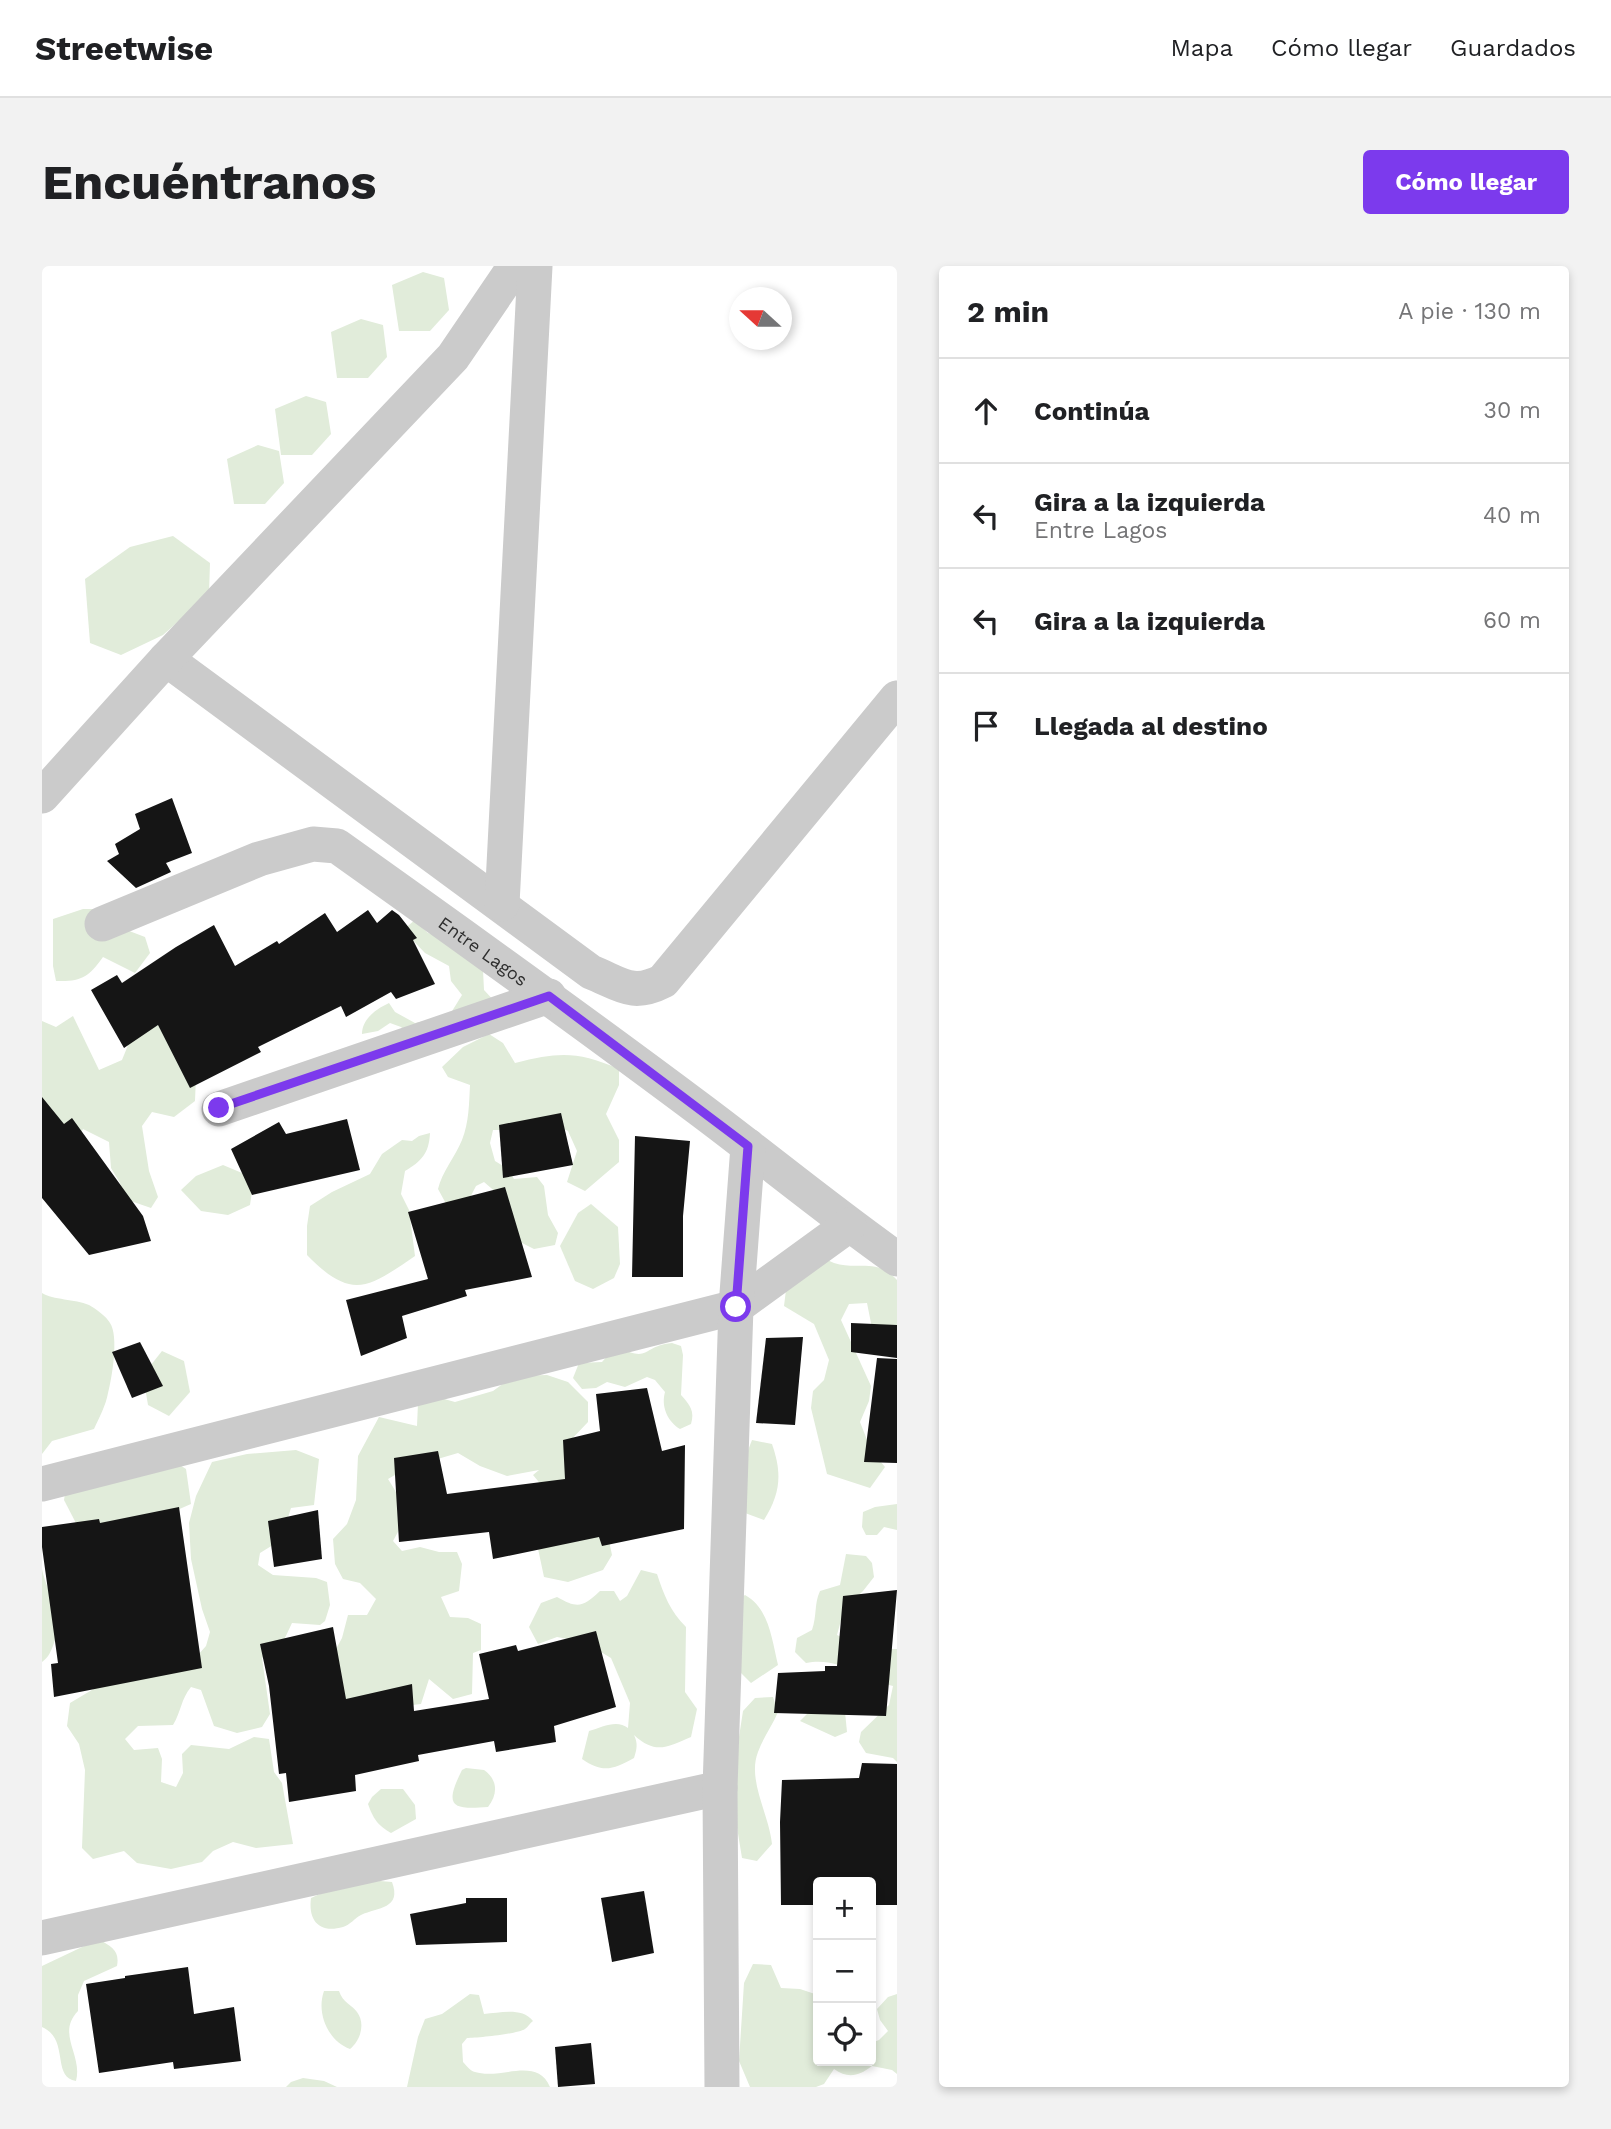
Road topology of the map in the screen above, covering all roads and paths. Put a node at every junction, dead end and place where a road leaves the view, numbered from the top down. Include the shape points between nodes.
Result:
1 (515, 266) edge
2 (535, 266) edge
3 (166, 659) junction
4 (897, 698) edge
5 (42, 796) edge
6 (502, 904) junction
7 (102, 924) dead end
8 (549, 996) junction
9 (219, 1108) dead end
10 (748, 1146) junction
11 (849, 1225) junction
12 (897, 1259) edge
13 (736, 1307) junction
14 (42, 1484) edge
15 (720, 1788) junction
16 (42, 1938) edge
17 (722, 2087) edge

1 - 3 street via 453,357
2 - 6 street
3 - 5 street
3 - 6 street
4 - 6 street via 656,985 631,989 591,972
7 - 8 street, Entre Lagos via 259,859 313,844 337,846
8 - 9 street
8 - 10 street, Entre Lagos
10 - 11 street, Entre Lagos
10 - 13 street
11 - 12 street, Entre Lagos
11 - 13 street
13 - 14 street
13 - 15 street
15 - 16 street
15 - 17 street

